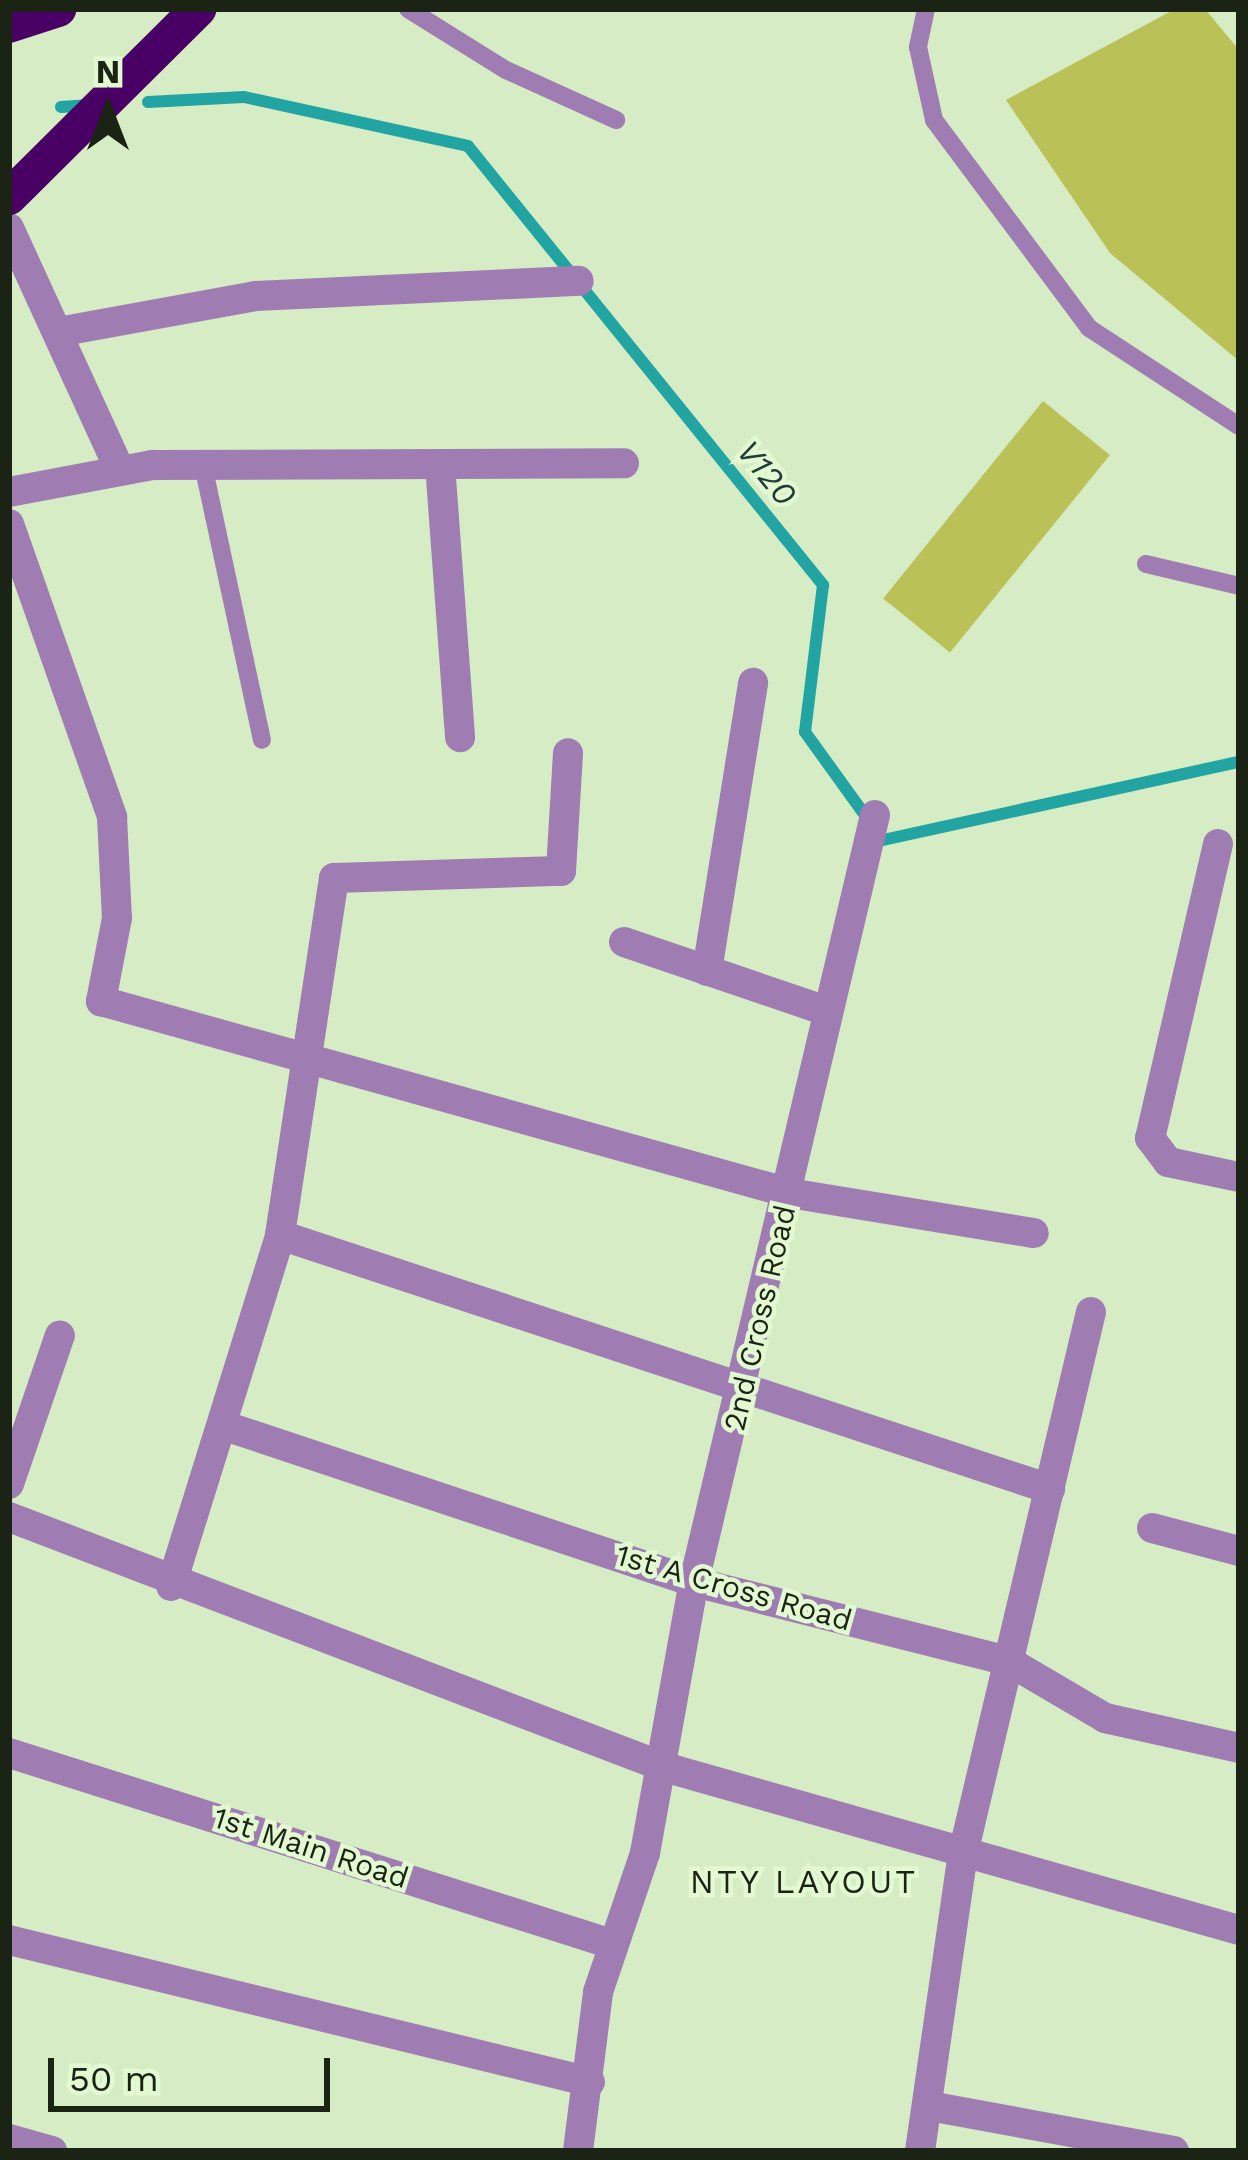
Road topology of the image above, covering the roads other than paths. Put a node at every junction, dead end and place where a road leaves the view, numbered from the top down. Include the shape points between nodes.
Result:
1 (58, 9) edge
2 (198, 9) edge
3 (408, 9) edge
4 (926, 9) edge
5 (9, 25) edge
6 (616, 120) dead end
7 (9, 197) edge
8 (9, 228) edge
9 (580, 281) dead end
10 (58, 332) junction
11 (1239, 426) edge
12 (624, 463) dead end
13 (440, 464) junction
14 (203, 465) junction
15 (120, 471) junction
16 (9, 492) edge
17 (9, 524) edge
18 (1146, 564) dead end
19 (1239, 586) edge
20 (753, 683) dead end
21 (460, 737) dead end
22 (262, 740) dead end
23 (568, 753) dead end
24 (866, 843) dead end
25 (1218, 844) dead end
26 (624, 942) dead end
27 (707, 971) junction
28 (827, 1011) junction
29 (313, 1056) junction
30 (1239, 1177) edge
31 (789, 1192) junction
32 (1034, 1233) dead end
33 (280, 1235) junction
34 (1091, 1312) dead end
35 (60, 1335) dead end
36 (744, 1393) junction
37 (225, 1426) junction
38 (9, 1484) edge
39 (1050, 1489) junction
40 (9, 1517) edge
41 (1152, 1528) dead end
42 (1239, 1551) edge
43 (694, 1582) junction
44 (172, 1586) junction
45 (1008, 1661) junction
46 (1239, 1748) edge
47 (9, 1753) edge
48 (664, 1767) junction
49 (962, 1858) junction
50 (1239, 1930) edge
51 (9, 1940) edge
52 (613, 1944) junction
53 (590, 2083) junction
54 (929, 2105) junction
55 (9, 2139) edge
56 (52, 2151) edge
57 (578, 2151) edge
58 (920, 2151) edge
59 (1174, 2151) edge

1 - 5 highway
2 - 7 highway
3 - 6 lane via 506,70
4 - 11 lane via 918,47 934,120 1075,309 1174,391
8 - 10 street
9 - 10 street via 256,296
10 - 15 street
12 - 13 street
13 - 14 street
13 - 21 street
14 - 15 street
14 - 22 lane
15 - 16 street
17 - 29 street via 112,817 117,918 101,1001
18 - 19 lane
20 - 27 street
23 - 29 street via 561,871 334,878
24 - 28 street, 2nd Cross Road
25 - 30 street via 1150,1138 1168,1162
26 - 27 street
27 - 28 street
28 - 31 street, 2nd Cross Road
29 - 31 street
29 - 33 street
31 - 32 street
31 - 36 street, 2nd Cross Road
33 - 36 street
33 - 37 street
34 - 39 street
35 - 38 street
36 - 39 street
36 - 43 street, 2nd Cross Road
37 - 43 street, 1st A Cross Road
37 - 44 street
39 - 45 street
40 - 44 street
41 - 42 street
43 - 45 street, 1st A Cross Road
43 - 48 street, 2nd Cross Road
44 - 48 street
45 - 46 street, 1st A Cross Road via 1106,1718
45 - 49 street
47 - 52 street, 1st Main Road
48 - 49 street
48 - 52 street, 2nd Cross Road
49 - 50 street
49 - 54 street
51 - 53 street
52 - 53 street, 2nd Cross Road
53 - 57 street, 2nd Cross Road
54 - 58 street
54 - 59 street
55 - 56 street

